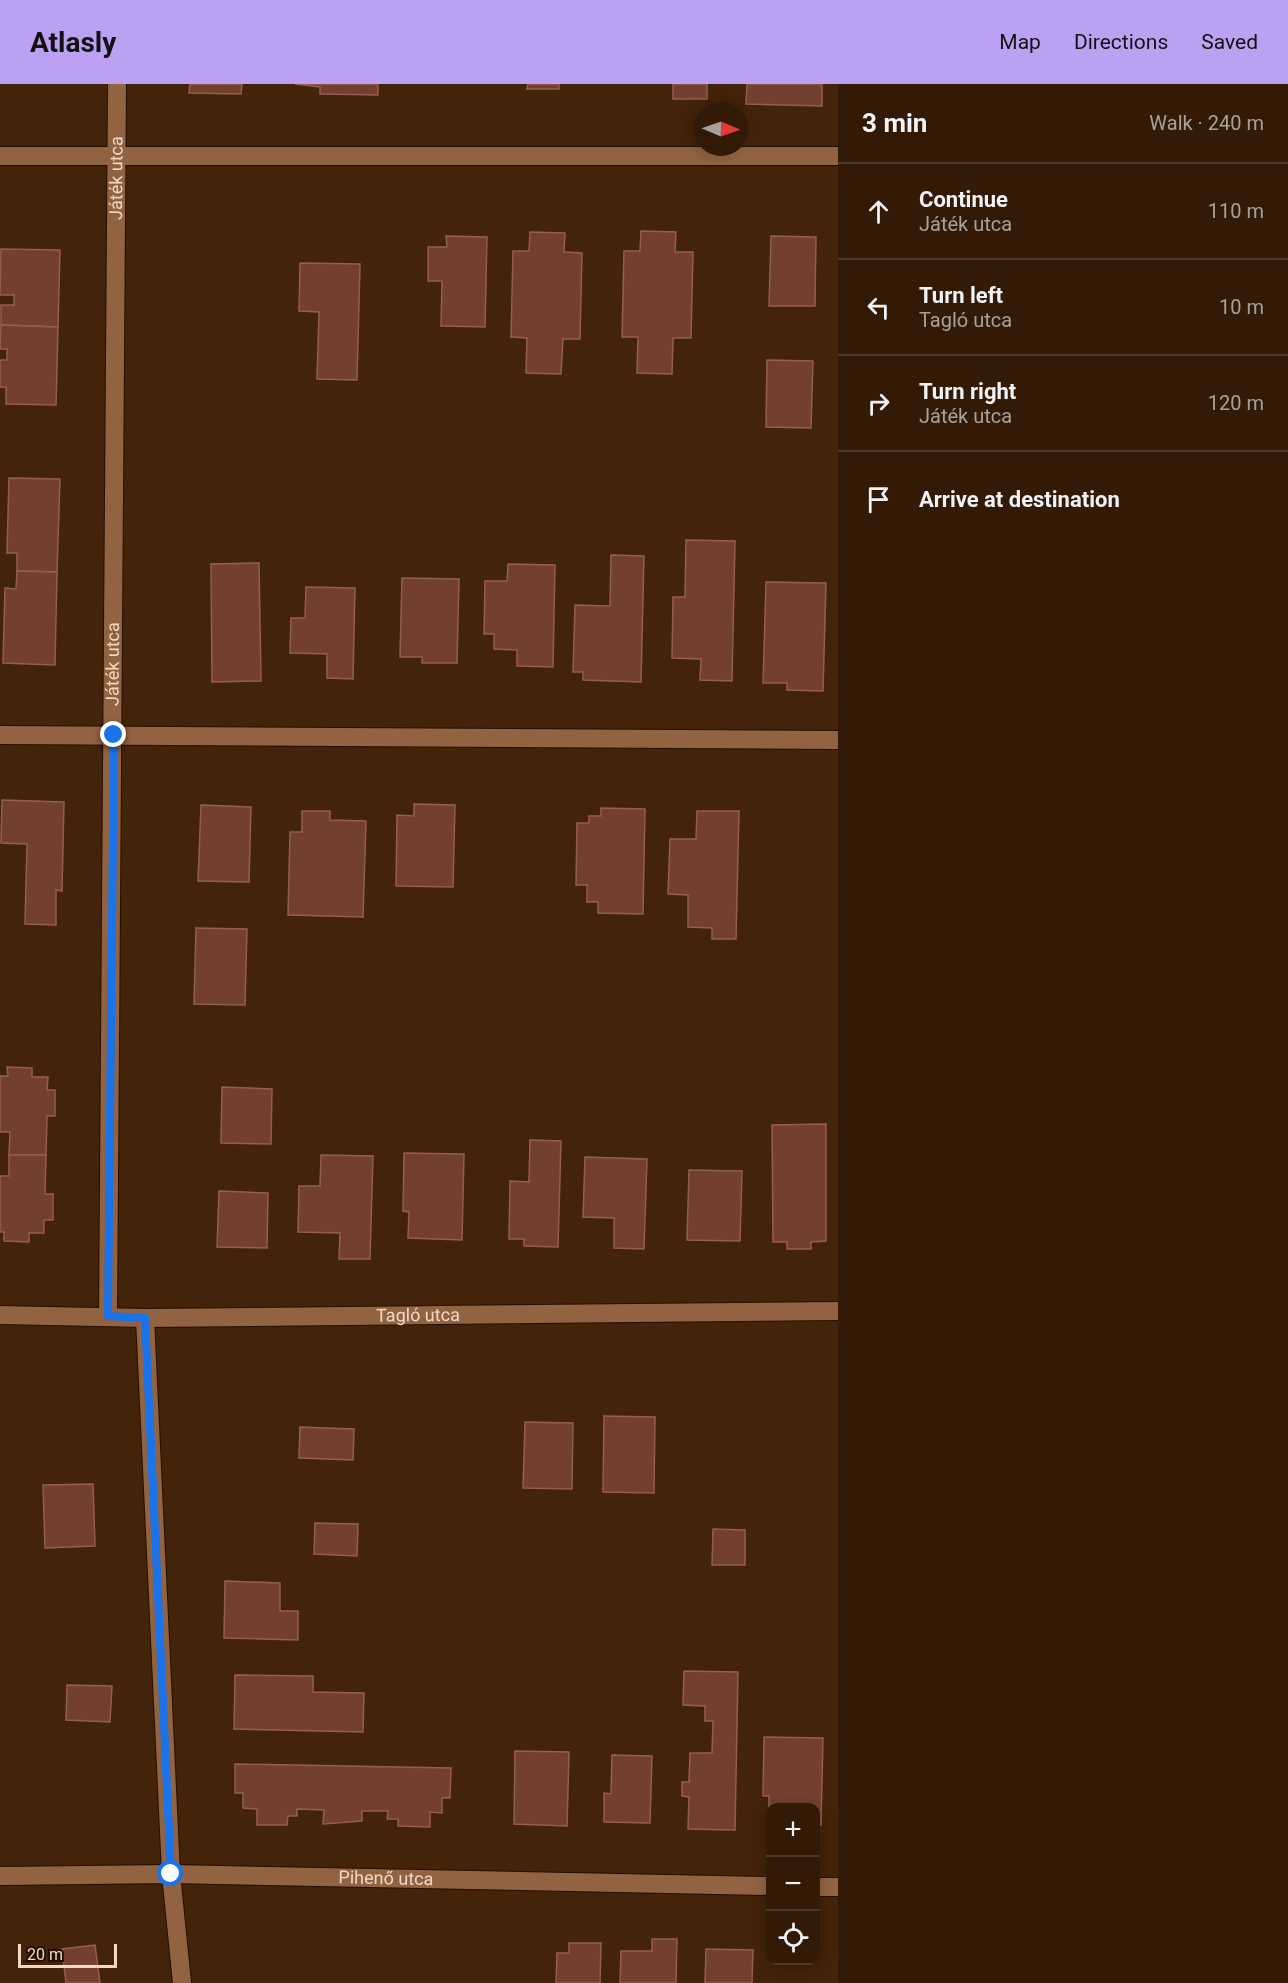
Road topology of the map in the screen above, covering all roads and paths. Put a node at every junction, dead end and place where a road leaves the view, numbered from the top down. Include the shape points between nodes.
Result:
1 (117, 84) edge
2 (0, 156) edge
3 (117, 156) junction
4 (838, 156) edge
5 (0, 735) edge
6 (114, 735) junction
7 (838, 741) edge
8 (838, 1311) edge
9 (0, 1315) edge
10 (108, 1316) junction
11 (145, 1318) junction
12 (171, 1874) junction
13 (0, 1876) edge
14 (766, 1886) edge
15 (820, 1887) edge
16 (838, 1887) edge
17 (182, 1983) edge

1 - 3 street, Játék utca
2 - 3 street
3 - 4 street
3 - 6 street, Játék utca
5 - 6 street
6 - 7 street
6 - 10 street, Játék utca
8 - 11 street, Tagló utca
9 - 10 street, Tagló utca
10 - 11 street, Tagló utca
11 - 12 street
12 - 13 street, Pihenő utca
12 - 14 street, Pihenő utca
12 - 17 street
15 - 16 street

